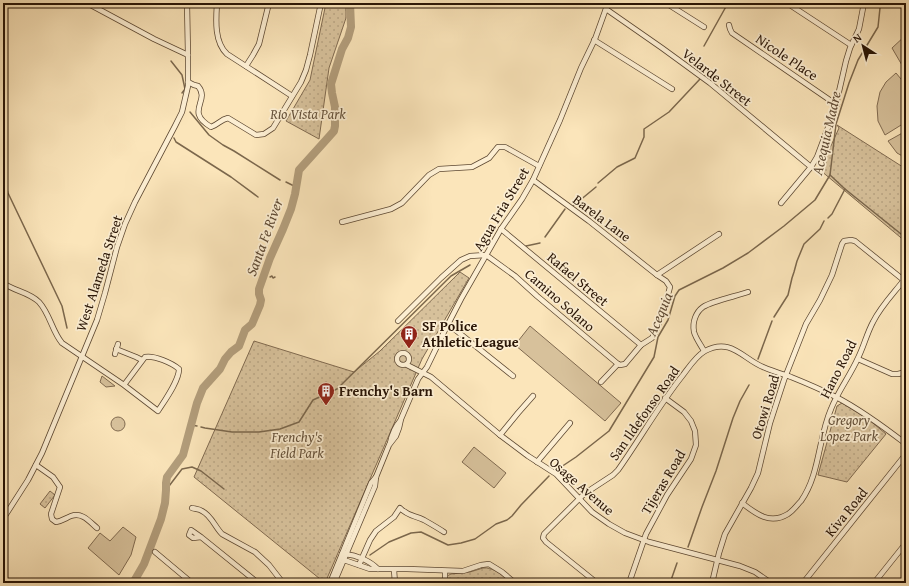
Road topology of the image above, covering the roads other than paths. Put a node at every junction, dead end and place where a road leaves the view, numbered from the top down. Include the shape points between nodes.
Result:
1 (87, 3) edge
2 (188, 3) edge
3 (218, 3) edge
4 (269, 3) edge
5 (321, 3) edge
6 (608, 3) edge
7 (666, 3) edge
8 (786, 3) edge
9 (864, 3) edge
10 (606, 9) junction
11 (729, 25) dead end
12 (704, 27) dead end
13 (594, 40) junction
14 (851, 45) junction
15 (188, 55) junction
16 (246, 66) junction
17 (188, 82) junction
18 (672, 89) dead end
19 (292, 96) junction
20 (837, 105) junction
21 (539, 166) junction
22 (811, 167) junction
23 (533, 180) junction
24 (781, 203) dead end
25 (342, 222) dead end
26 (501, 229) junction
27 (719, 234) dead end
28 (486, 255) junction
29 (658, 275) junction
30 (905, 281) edge
31 (3, 283) edge
32 (748, 292) dead end
33 (398, 321) dead end
34 (448, 324) junction
35 (641, 345) junction
36 (704, 351) junction
37 (115, 354) dead end
38 (82, 356) junction
39 (858, 359) junction
40 (142, 360) junction
41 (406, 364) dead end
42 (618, 364) junction
43 (906, 372) edge
44 (423, 373) junction
45 (513, 376) dead end
46 (786, 376) junction
47 (601, 382) dead end
48 (124, 385) junction
49 (533, 396) dead end
50 (837, 397) junction
51 (665, 398) junction
52 (570, 423) dead end
53 (500, 435) junction
54 (906, 444) edge
55 (906, 454) edge
56 (537, 462) junction
57 (36, 465) junction
58 (579, 499) junction
59 (742, 503) junction
60 (192, 508) dead end
61 (3, 519) edge
62 (97, 528) dead end
63 (444, 532) dead end
64 (201, 537) dead end
65 (644, 540) junction
66 (906, 543) edge
67 (155, 552) dead end
68 (344, 554) junction
69 (362, 559) junction
70 (718, 559) junction
71 (344, 560) junction
72 (359, 565) junction
73 (378, 569) junction
74 (394, 570) junction
75 (445, 571) junction
76 (192, 583) edge
77 (258, 583) edge
78 (283, 583) edge
79 (330, 583) edge
80 (334, 583) edge
81 (395, 583) edge
82 (445, 583) edge
83 (515, 583) edge
84 (597, 583) edge
85 (629, 583) edge
86 (712, 583) edge
87 (771, 583) edge
88 (803, 583) edge
89 (874, 583) edge

1 - 15 street
2 - 15 street, West Alameda Street
3 - 16 street via 217,24 220,44 227,54
4 - 16 street via 258,44
5 - 19 street via 308,66
6 - 10 street, Agua Fria Street
7 - 12 street
8 - 14 street
9 - 14 street via 859,29
10 - 13 street, Agua Fria Street
10 - 22 street, Velarde Street via 710,83
11 - 20 street, Nicole Place via 732,33
13 - 18 street
13 - 21 street, Agua Fria Street
14 - 20 street
15 - 17 street, West Alameda Street
16 - 19 street
17 - 19 street via 202,90 198,110 203,122 211,127 228,118 256,135 264,134 273,128
17 - 38 street, West Alameda Street via 181,116 146,180 118,242 101,307
20 - 22 street
21 - 23 street, Agua Fria Street
21 - 25 street via 505,147 498,147 489,158 472,167 439,169 429,175 402,203 391,209
22 - 24 street
23 - 26 street, Agua Fria Street
23 - 29 street, Barela Lane
26 - 28 street, Agua Fria Street
26 - 35 street, Rafael Street
27 - 29 street
28 - 33 street via 470,256 461,260
28 - 34 street, Agua Fria Street
28 - 42 street, Camino Solano via 515,276
29 - 35 street, Barela Lane via 670,288 656,331 652,338
30 - 39 street, Hano Road via 872,322
30 - 46 street, Otowi Road via 854,241 844,241 832,275 804,329
31 - 38 street via 38,301 58,338
32 - 36 street via 710,303 698,312 694,329
34 - 44 street, Agua Fria Street
34 - 45 street
35 - 42 street via 625,364
36 - 46 street via 716,347 729,348 762,367
36 - 51 street, San Ildefonso Road
37 - 40 street via 117,346
38 - 48 street
38 - 57 street, West Alameda Street
39 - 43 street via 892,374
39 - 50 street, Hano Road
40 - 48 street
40 - 48 street via 150,356 179,369 166,400 158,411
41 - 44 street, Osage Avenue
42 - 47 street
44 - 53 street, Osage Avenue
44 - 68 street, Agua Fria Street via 401,420 395,426 390,445 371,483
46 - 50 street
46 - 59 street, Otowi Road via 770,423 758,473
49 - 53 street
50 - 54 street via 877,421
50 - 59 street, Hano Road via 828,417 813,479 796,508 779,518 770,518 756,514
51 - 58 street, San Ildefonso Road via 618,470
51 - 65 street, Tijeras Road via 684,412 691,421 696,445 691,459 664,501
52 - 56 street
53 - 56 street, Osage Avenue
55 - 88 street, Kiva Road
56 - 58 street, Osage Avenue via 556,474
57 - 61 street, West Alameda Street
57 - 62 street via 53,477 60,487 51,514 52,519 61,522 73,515 82,515
58 - 65 street, Osage Avenue via 609,524
58 - 84 street, San Ildefonso Road via 545,532 543,538
59 - 70 street, Otowi Road via 725,534
60 - 78 street via 203,511 222,534 254,552 269,565
63 - 69 street via 424,520 406,515 400,508 394,517 376,531
64 - 77 street
65 - 70 street, Osage Avenue
65 - 85 street, Tijeras Road
66 - 89 street
67 - 76 street
68 - 69 street
68 - 71 street
68 - 79 street, Agua Fria Street
69 - 72 street
69 - 73 street
70 - 86 street, Otowi Road
70 - 87 street, Osage Avenue via 749,569
71 - 72 street
71 - 80 street
72 - 73 street
73 - 74 street
74 - 75 street
74 - 81 street
75 - 82 street
75 - 83 street via 463,571 489,564

